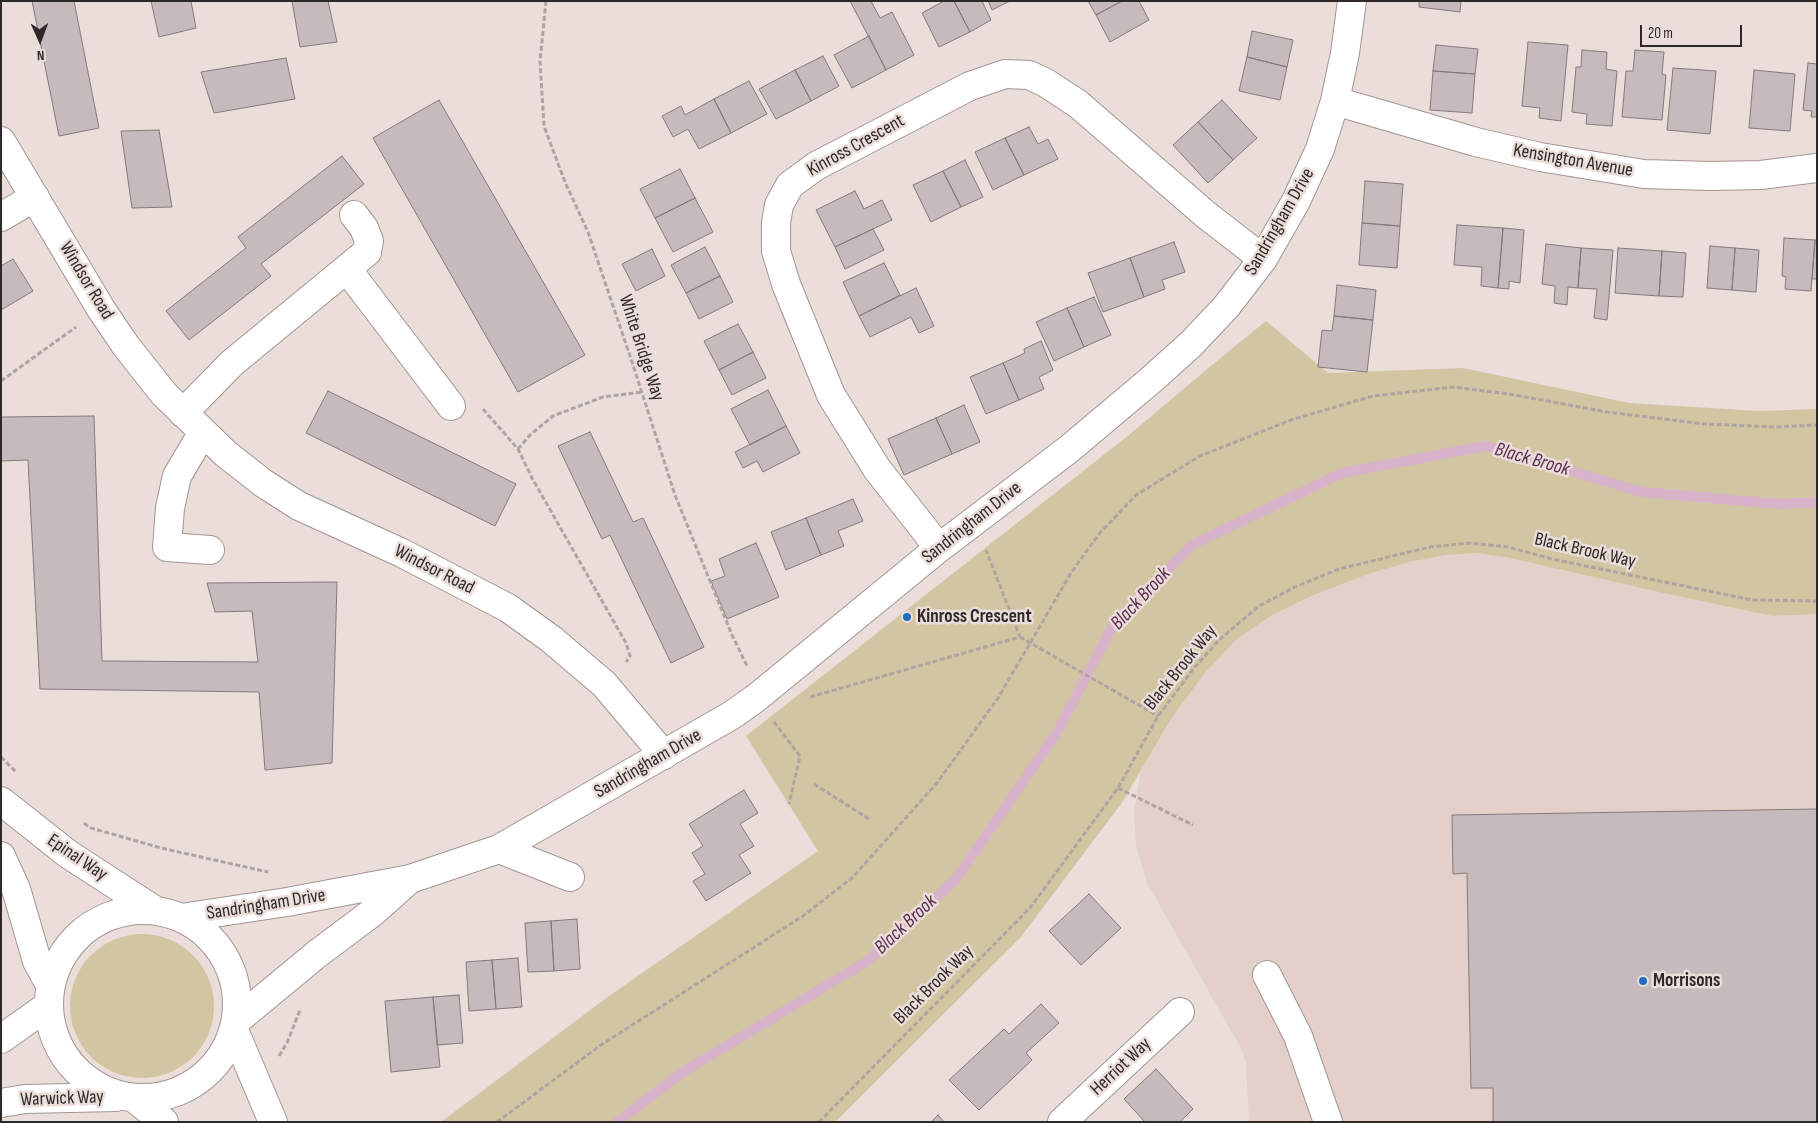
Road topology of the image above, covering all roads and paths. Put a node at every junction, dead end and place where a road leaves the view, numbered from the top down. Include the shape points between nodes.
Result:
1 (546, 1) edge
2 (1352, 1) edge
3 (1335, 101) junction
4 (1, 141) edge
5 (1817, 168) edge
6 (35, 197) junction
7 (354, 215) dead end
8 (1, 217) edge
9 (368, 253) junction
10 (1263, 259) junction
11 (101, 309) junction
12 (1, 381) edge
13 (642, 392) junction
14 (452, 406) joint
15 (183, 413) junction
16 (1817, 425) edge
17 (203, 432) junction
18 (518, 449) junction
19 (975, 522) junction
20 (939, 548) junction
21 (210, 550) dead end
22 (1817, 601) edge
23 (1020, 637) junction
24 (1031, 643) junction
25 (604, 684) junction
26 (758, 696) junction
27 (1158, 716) junction
28 (664, 755) junction
29 (814, 784) dead end
30 (1118, 788) junction
31 (1, 802) edge
32 (789, 804) dead end
33 (870, 819) dead end
34 (1193, 825) dead end
35 (91, 828) dead end
36 (499, 849) junction
37 (1, 856) edge
38 (276, 873) dead end
39 (570, 877) dead end
40 (410, 879) junction
41 (168, 915) junction
42 (1267, 975) dead end
43 (49, 995) junction
44 (1180, 1012) dead end
45 (235, 1025) junction
46 (1, 1039) edge
47 (128, 1098) junction
48 (1, 1103) edge
49 (164, 1122) edge
50 (273, 1122) edge
51 (497, 1122) edge
52 (819, 1122) edge
53 (1062, 1122) edge
54 (1328, 1122) edge

1 - 13 path, White Bridge Way via 540,61 544,126 588,232
2 - 3 street, Sandringham Drive
3 - 5 street, Kensington Avenue via 1476,142 1540,157 1634,172 1761,175
3 - 10 street, Sandringham Drive via 1320,150
4 - 6 street, Windsor Road
6 - 8 street
6 - 11 street, Windsor Road
7 - 9 street via 369,241
9 - 14 street
9 - 15 street via 232,363
10 - 19 street, Sandringham Drive via 1226,307 1178,356
10 - 20 street, Kinross Crescent via 1205,214 1078,104 1028,75 1005,74 970,86 816,166 790,185 779,205 776,223 776,251 786,284 832,395 877,469
11 - 12 path
11 - 15 street, Windsor Road via 126,346
13 - 18 path via 603,397 553,416
13 - 26 path, White Bridge Way via 675,495
14 - 18 path via 469,394
15 - 17 street, Windsor Road
16 - 24 path via 1704,424 1453,387 1374,396 1291,420 1200,456 1136,495 1099,534 1076,565
17 - 21 street via 177,476 166,547
17 - 25 street, Windsor Road via 263,484 299,506 402,553 508,608
18 - 25 path via 626,643 630,656
19 - 20 street, Sandringham Drive
19 - 23 path
20 - 26 street, Sandringham Drive
22 - 27 path, Black Brook Way via 1753,600 1508,547 1470,543 1430,546 1339,569 1259,606 1220,639
23 - 24 path
23 - 26 path via 795,701
24 - 27 path
24 - 51 path via 998,698 937,783 853,877 803,916 601,1046
25 - 28 street, Windsor Road
26 - 28 street, Sandringham Drive
26 - 32 path, White Bridge Way via 800,756
27 - 30 path, Black Brook Way
28 - 36 street, Sandringham Drive
29 - 33 path
30 - 34 path
30 - 52 path, Black Brook Way via 1030,908
31 - 41 street, Epinal Way via 68,854
35 - 38 path via 161,848
36 - 39 street
36 - 40 street, Sandringham Drive
37 - 43 street via 16,888
40 - 41 street, Sandringham Drive via 286,902
40 - 45 street, Sandringham Drive
41 - 43 street, Sandringham Drive via 127,911 100,920 77,936 60,959
41 - 45 street, Epinal Way via 202,931 219,949 231,971 237,996
42 - 54 street via 1298,1036
43 - 46 street
43 - 47 street via 48,1014 56,1043 72,1068 96,1086
44 - 53 street, Herriot Way
45 - 47 street, Warwick Way via 225,1051 196,1082 177,1093 155,1098
45 - 50 street
47 - 48 street, Warwick Way via 25,1099
47 - 49 street

